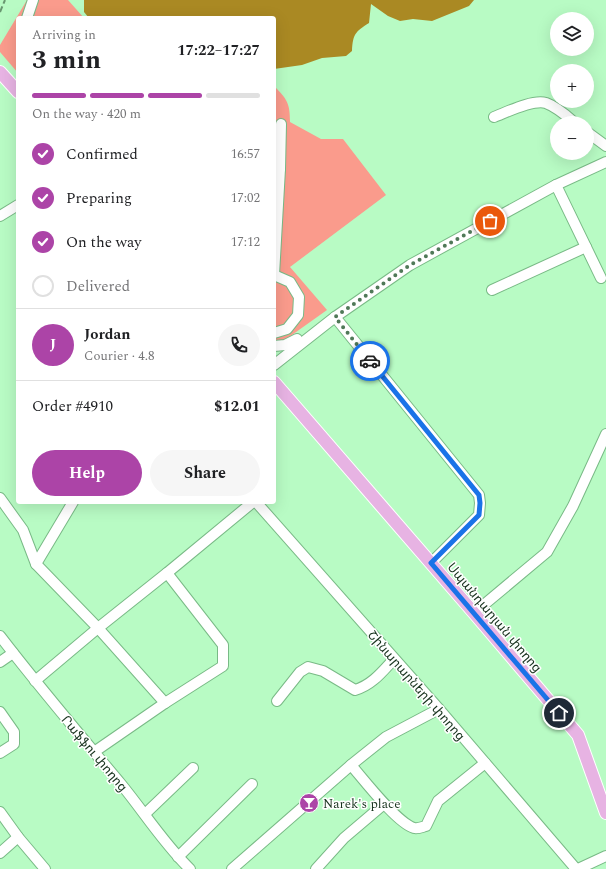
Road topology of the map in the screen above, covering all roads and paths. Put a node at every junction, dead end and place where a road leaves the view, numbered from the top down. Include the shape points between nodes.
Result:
1 (33, 0) edge
2 (28, 16) edge
3 (0, 72) edge
4 (16, 90) edge
5 (566, 116) edge
6 (494, 117) dead end
7 (281, 124) dead end
8 (594, 137) edge
9 (606, 146) edge
10 (606, 162) edge
11 (277, 169) edge
12 (556, 185) junction
13 (276, 204) edge
14 (16, 206) edge
15 (0, 216) edge
16 (586, 247) junction
17 (276, 276) edge
18 (601, 278) dead end
19 (492, 290) dead end
20 (335, 317) junction
21 (276, 332) edge
22 (296, 339) dead end
23 (276, 346) edge
24 (276, 363) edge
25 (276, 384) edge
26 (606, 434) edge
27 (0, 498) edge
28 (71, 504) edge
29 (251, 504) edge
30 (258, 504) edge
31 (431, 563) junction
32 (36, 564) junction
33 (167, 573) junction
34 (474, 613) junction
35 (98, 628) junction
36 (0, 636) edge
37 (13, 653) junction
38 (394, 659) junction
39 (0, 662) edge
40 (35, 681) junction
41 (277, 701) dead end
42 (165, 703) junction
43 (438, 709) junction
44 (0, 712) edge
45 (94, 752) junction
46 (0, 753) edge
47 (485, 763) junction
48 (351, 765) junction
49 (193, 768) dead end
50 (252, 784) dead end
51 (384, 804) junction
52 (0, 812) edge
53 (606, 813) edge
54 (145, 814) junction
55 (18, 837) junction
56 (0, 853) edge
57 (606, 856) edge
58 (178, 857) junction
59 (45, 869) edge
60 (190, 869) edge
61 (232, 869) edge
62 (316, 869) edge
63 (577, 869) edge

1 - 2 street
3 - 4 main road
5 - 6 street via 546,103 536,102
7 - 11 street
8 - 9 street
10 - 12 street
11 - 13 street
12 - 16 street
12 - 20 street via 410,265
14 - 15 street
16 - 18 street
16 - 19 street
17 - 21 street via 290,282 299,297 298,315 287,329
20 - 24 street
20 - 31 street via 479,495 479,515
22 - 23 street via 285,345
25 - 31 main road, Սպանդարյան փողոց
26 - 34 street via 573,506 547,552
27 - 32 street via 24,530
28 - 32 street
29 - 33 street
30 - 38 street, Շինարարների փողոց
31 - 34 main road, Սպանդարյան փողոց
32 - 35 street
33 - 35 street
33 - 42 street via 223,645 223,666
34 - 53 main road, Սպանդարյան փողոց via 578,735
35 - 40 street
35 - 42 street
36 - 37 street, Րաֆֆու փողոց
37 - 39 street
37 - 40 street, Րաֆֆու փողոց
38 - 41 street via 371,683 355,690 323,671 308,666 300,672
38 - 43 street, Շինարարների փողոց
40 - 45 street, Րաֆֆու փողոց
42 - 45 street
43 - 47 street, Շինարարների փողոց
43 - 48 street via 386,738
44 - 46 street via 14,732 14,744
45 - 54 street, Րաֆֆու փողոց
47 - 51 street via 438,801 426,826 416,829 408,825
47 - 63 street, Շինարարների փողոց
48 - 51 street
48 - 61 street
49 - 54 street
50 - 58 street
51 - 62 street via 344,838
52 - 55 street
54 - 58 street, Րաֆֆու փողոց
55 - 56 street
55 - 59 street
57 - 63 street
58 - 60 street, Րաֆֆու փողոց

